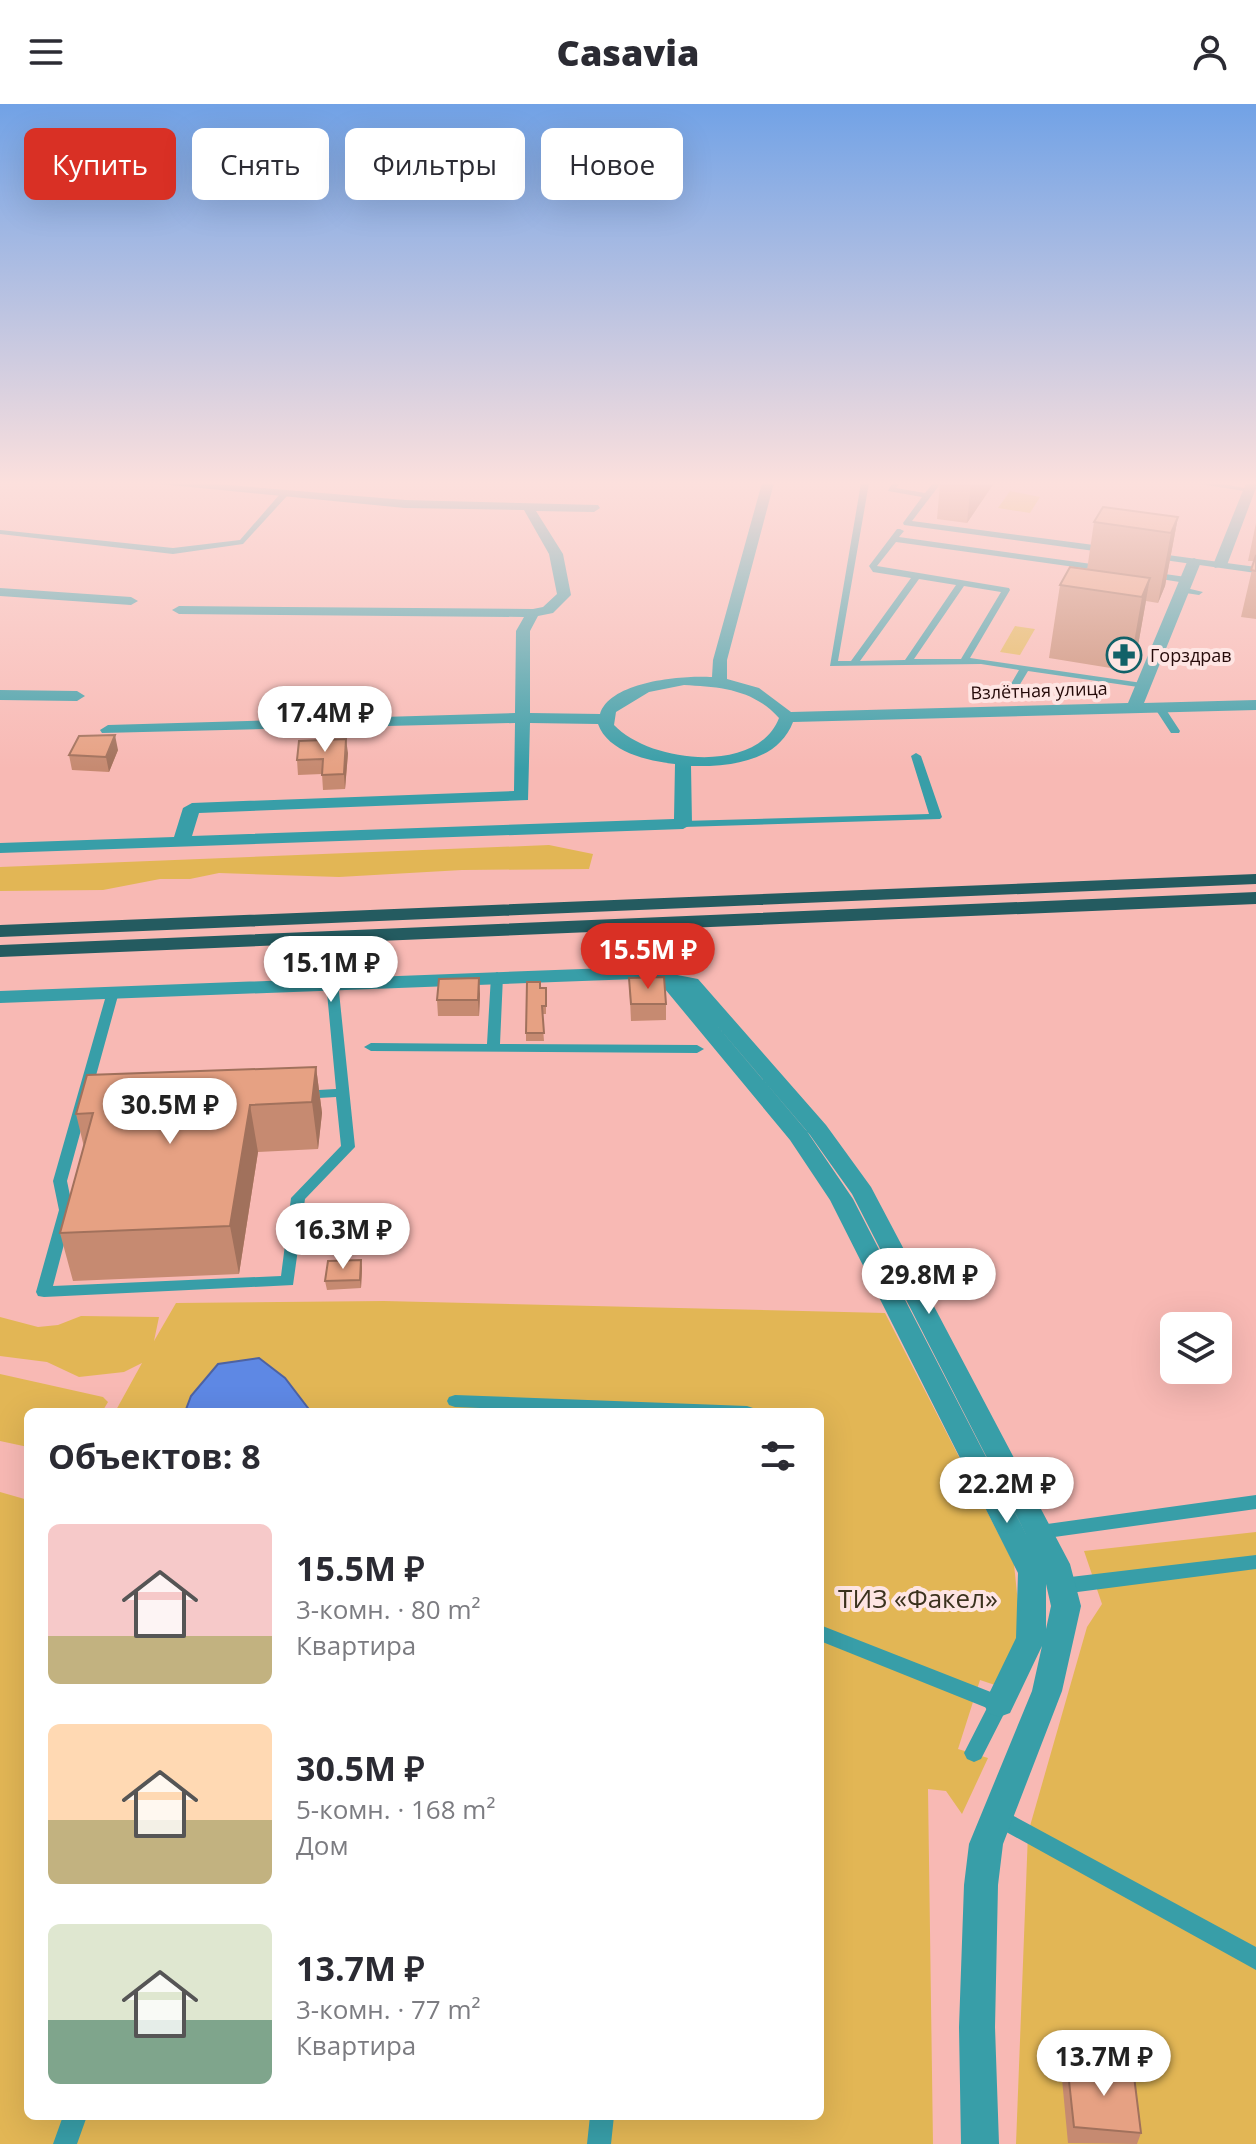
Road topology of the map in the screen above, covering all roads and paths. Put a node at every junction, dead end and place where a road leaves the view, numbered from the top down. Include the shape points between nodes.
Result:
1 (561, 578) edge
2 (742, 578) edge
3 (848, 578) edge
4 (915, 578) edge
5 (924, 578) edge
6 (1157, 578) edge
7 (1187, 578) edge
8 (961, 584) junction
9 (1184, 585) junction
10 (0, 592) edge
11 (1199, 592) dead end
12 (131, 601) dead end
13 (179, 610) dead end
14 (533, 613) junction
15 (964, 661) junction
16 (908, 662) junction
17 (853, 664) junction
18 (1025, 668) junction
19 (719, 682) junction
20 (1142, 686) junction
21 (1013, 689) dead end
22 (0, 695) edge
23 (77, 696) dead end
24 (1256, 705) edge
25 (1159, 707) junction
26 (1134, 708) junction
27 (787, 717) junction
28 (521, 718) junction
29 (607, 719) junction
30 (108, 730) dead end
31 (1175, 731) dead end
32 (916, 756) dead end
33 (683, 761) junction
34 (683, 824) junction
35 (181, 842) junction
36 (0, 848) edge
37 (1256, 879) edge
38 (1256, 898) edge
39 (0, 931) edge
40 (0, 951) edge
41 (663, 975) junction
42 (497, 976) junction
43 (332, 982) junction
44 (113, 992) junction
45 (0, 997) edge
46 (371, 1047) dead end
47 (493, 1048) junction
48 (697, 1049) dead end
49 (343, 1093) junction
50 (289, 1095) edge
51 (455, 1401) dead end
52 (641, 1408) edge
53 (1256, 1502) edge
54 (1040, 1532) junction
55 (1256, 1562) edge
56 (1062, 1586) junction
57 (824, 1635) edge
58 (999, 1704) junction
59 (974, 1753) dead end
60 (996, 1816) junction
61 (1256, 1959) edge
62 (74, 2120) edge
63 (602, 2120) edge
64 (65, 2144) edge
65 (599, 2144) edge
66 (980, 2144) edge

1 - 14 street via 564,595 548,610
2 - 19 street
3 - 17 lane via 833,664
4 - 17 lane
5 - 8 lane
6 - 9 lane
7 - 9 street, Взлётная улица
8 - 15 lane via 1006,590
8 - 16 lane
9 - 11 lane
9 - 20 street, Взлётная улица
10 - 12 street
13 - 14 street
14 - 28 street via 523,631
15 - 16 lane
15 - 18 lane
16 - 17 lane
18 - 20 lane
18 - 21 lane
19 - 27 street via 776,701
19 - 29 street via 650,685 623,696 608,710
20 - 26 street, Взлётная улица
22 - 23 street
24 - 25 street
25 - 26 street
25 - 31 lane
26 - 27 street, Взлётная улица
27 - 33 street via 785,731 760,750
28 - 29 street
28 - 30 street
28 - 35 street via 522,796 192,808
29 - 33 street via 606,726 620,742
32 - 34 lane via 936,817
33 - 34 street
34 - 35 street
35 - 36 street
37 - 39 highway
38 - 40 highway
41 - 42 street
41 - 54 street via 691,983 818,1130 863,1192
41 - 58 street via 798,1135 841,1199 1032,1573 1031,1638
42 - 43 street
42 - 47 lane
43 - 44 street
43 - 49 lane
44 - 45 street
44 - 49 lane via 89,1103 60,1181 66,1210 44,1292 288,1281 298,1198 348,1147
46 - 47 lane
47 - 48 lane
49 - 50 lane
51 - 52 lane
53 - 54 lane
54 - 56 street
55 - 56 lane
56 - 60 street via 1066,1606 1047,1691
57 - 58 lane
58 - 59 lane
60 - 61 lane
60 - 66 street via 981,1885
62 - 64 lane
63 - 65 lane

